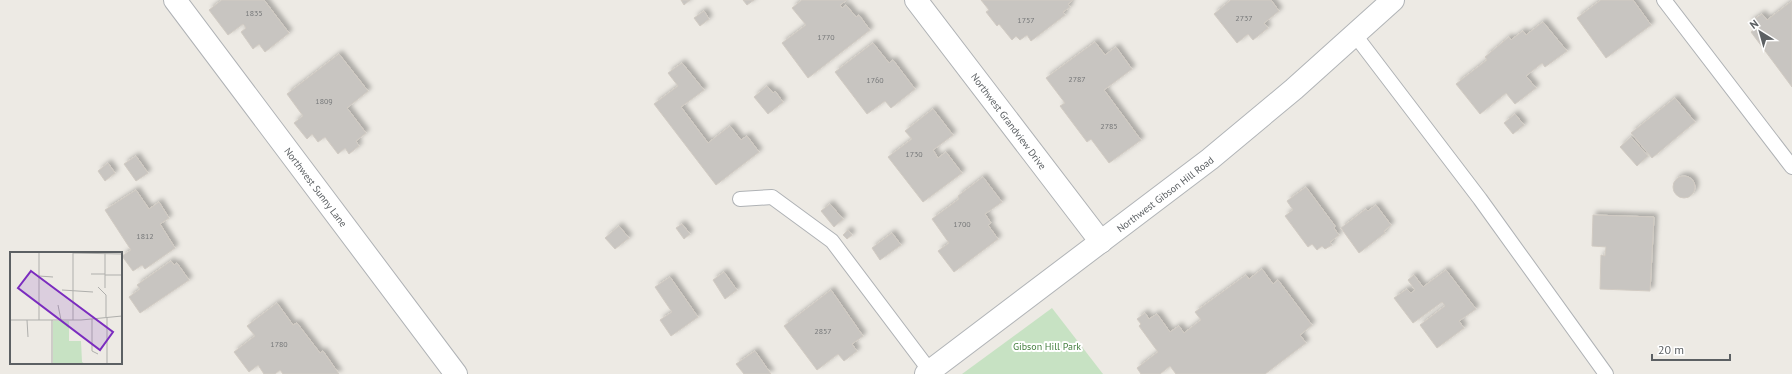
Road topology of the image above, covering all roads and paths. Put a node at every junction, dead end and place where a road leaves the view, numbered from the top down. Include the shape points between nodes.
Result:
1 (175, 0) edge
2 (916, 0) edge
3 (1393, 0) edge
4 (1664, 0) edge
5 (1355, 35) junction
6 (1792, 166) edge
7 (740, 199) dead end
8 (1101, 242) junction
9 (928, 373) edge
10 (456, 374) edge
11 (1606, 374) edge

1 - 10 street, Northwest Sunny Lane
2 - 8 street, Northwest Grandview Drive
3 - 5 street, Northwest Gibson Hill Road
4 - 6 lane
5 - 8 street, Northwest Gibson Hill Road via 1210,159
5 - 11 lane via 1480,199
7 - 9 lane via 772,198 832,241
8 - 9 street, Northwest Gibson Hill Road

